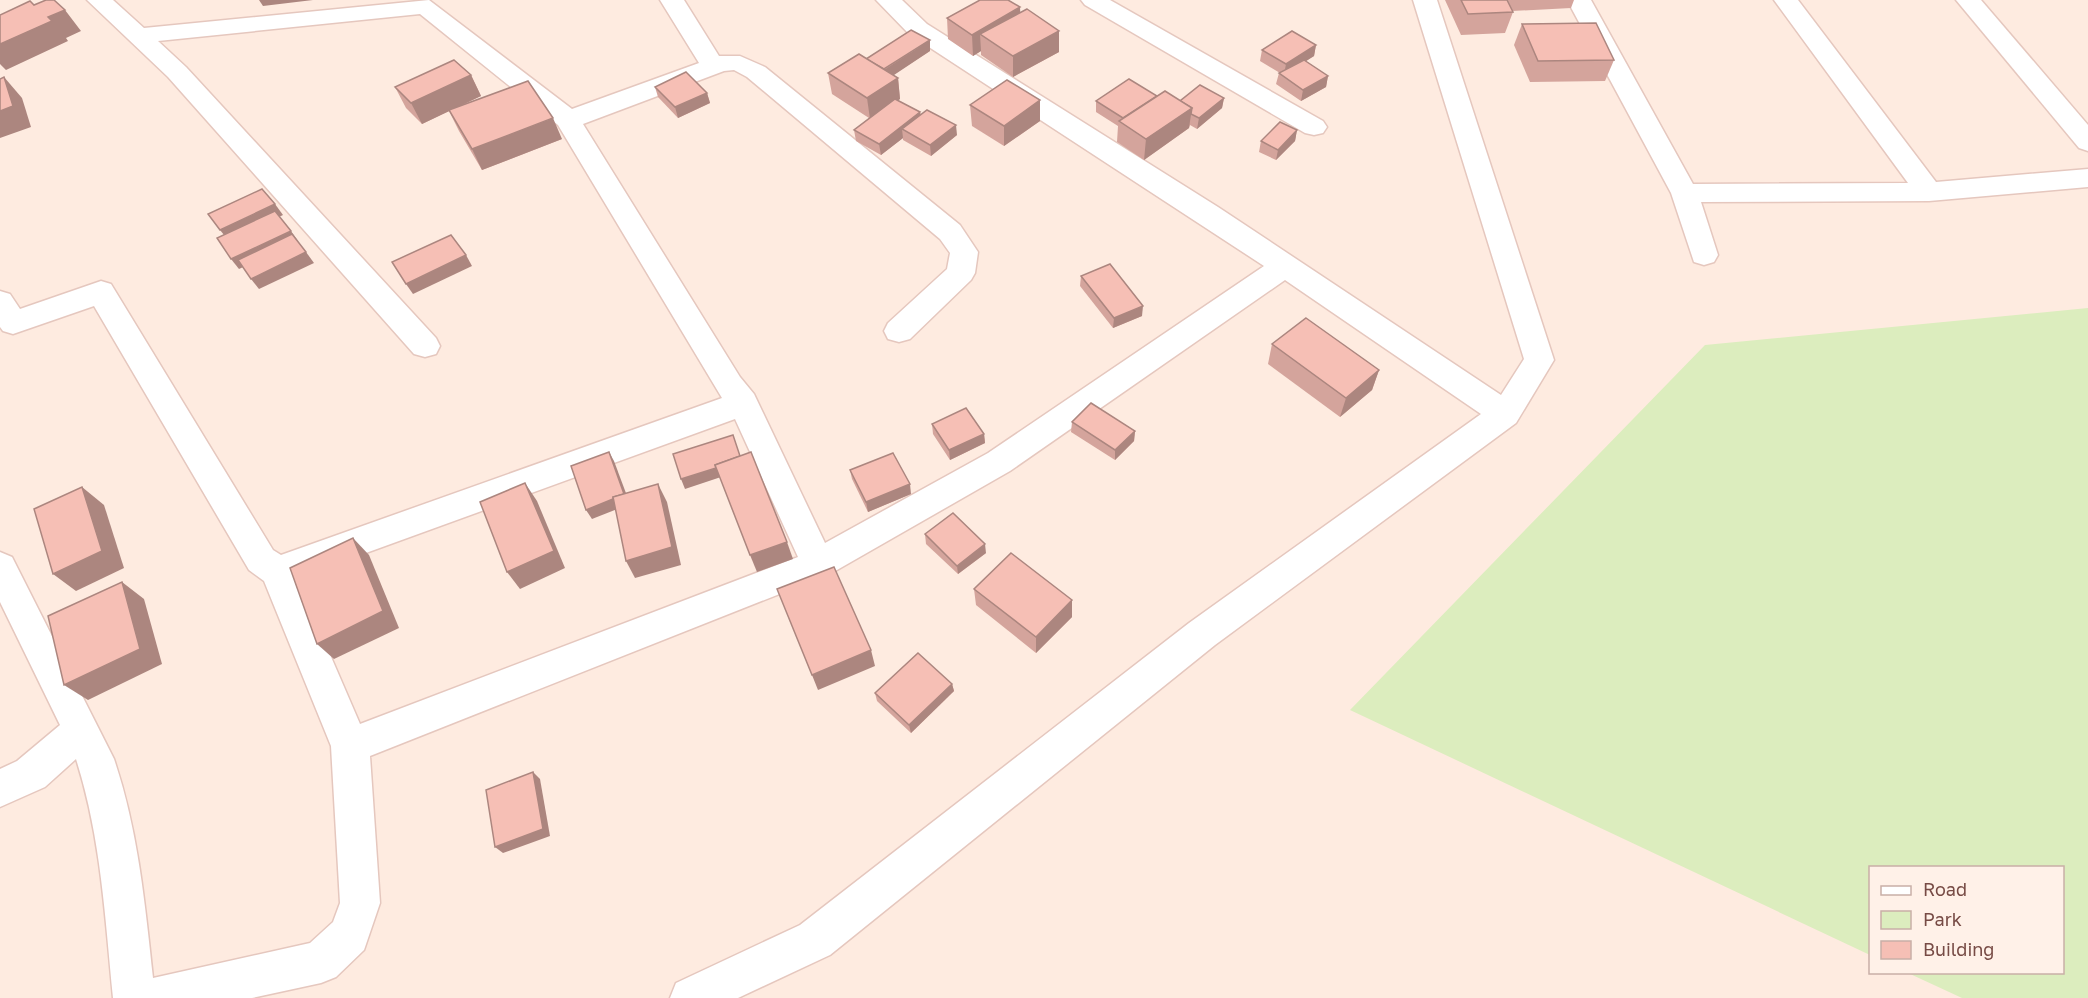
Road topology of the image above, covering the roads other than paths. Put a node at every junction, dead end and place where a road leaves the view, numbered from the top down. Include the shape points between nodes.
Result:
1 (99, 0) edge
2 (672, 0) edge
3 (888, 0) edge
4 (1093, 0) edge
5 (1425, 0) edge
6 (1579, 0) edge
7 (1786, 0) edge
8 (1968, 0) edge
9 (137, 36) junction
10 (713, 66) junction
11 (568, 120) junction
12 (1314, 127) dead end
13 (2088, 142) edge
14 (2088, 178) edge
15 (1929, 192) junction
16 (1685, 193) junction
17 (1704, 255) dead end
18 (1284, 266) junction
19 (0, 302) edge
20 (899, 331) dead end
21 (425, 346) dead end
22 (743, 403) junction
23 (1505, 414) junction
24 (818, 564) junction
25 (0, 567) edge
26 (277, 571) junction
27 (82, 730) junction
28 (350, 746) junction
29 (0, 788) edge
30 (134, 998) edge
31 (155, 998) edge
32 (691, 998) edge

1 - 9 street
2 - 10 street
3 - 18 street via 918,29
4 - 12 street
5 - 23 street via 1539,360
6 - 16 street
7 - 15 street
8 - 13 street
9 - 11 street via 425,6
9 - 21 street via 177,72
10 - 11 street
10 - 20 street via 742,62 950,232 964,252 961,273
11 - 22 street
14 - 15 street
15 - 16 street
16 - 17 street
18 - 23 street
18 - 24 street via 999,462
19 - 26 street via 13,323 101,292 261,560
22 - 24 street
22 - 26 street
23 - 32 street via 1202,634 815,940
24 - 28 street
25 - 27 street
26 - 28 street
27 - 29 street via 31,774
27 - 30 street via 93,750 116,834
28 - 31 street via 360,903 349,935 321,962

